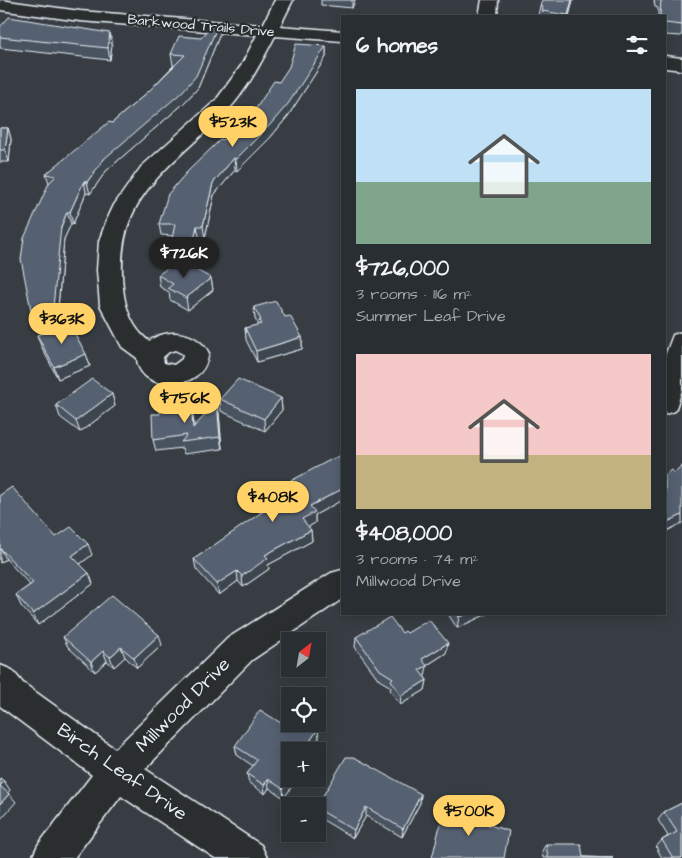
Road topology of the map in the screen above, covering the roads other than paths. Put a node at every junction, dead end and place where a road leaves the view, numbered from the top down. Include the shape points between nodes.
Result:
1 (94, 0) edge
2 (284, 0) edge
3 (0, 5) edge
4 (80, 16) junction
5 (268, 31) junction
6 (341, 36) edge
7 (666, 62) edge
8 (682, 64) edge
9 (150, 354) dead end
10 (677, 355) edge
11 (666, 400) edge
12 (341, 584) edge
13 (0, 681) edge
14 (117, 772) junction
15 (51, 858) edge
16 (248, 858) edge

1 - 4 street
2 - 5 street
3 - 4 street, Barkwood Trails Drive
4 - 5 street, Barkwood Trails Drive
5 - 6 street, Barkwood Trails Drive
5 - 9 street via 250,67 223,104 149,172 117,222 111,241 109,270 112,306 131,341
7 - 8 street
10 - 11 street
12 - 14 street, Millwood Drive via 240,649
13 - 14 street, Birch Leaf Drive via 11,694
14 - 15 street, Millwood Drive
14 - 16 street, Birch Leaf Drive

